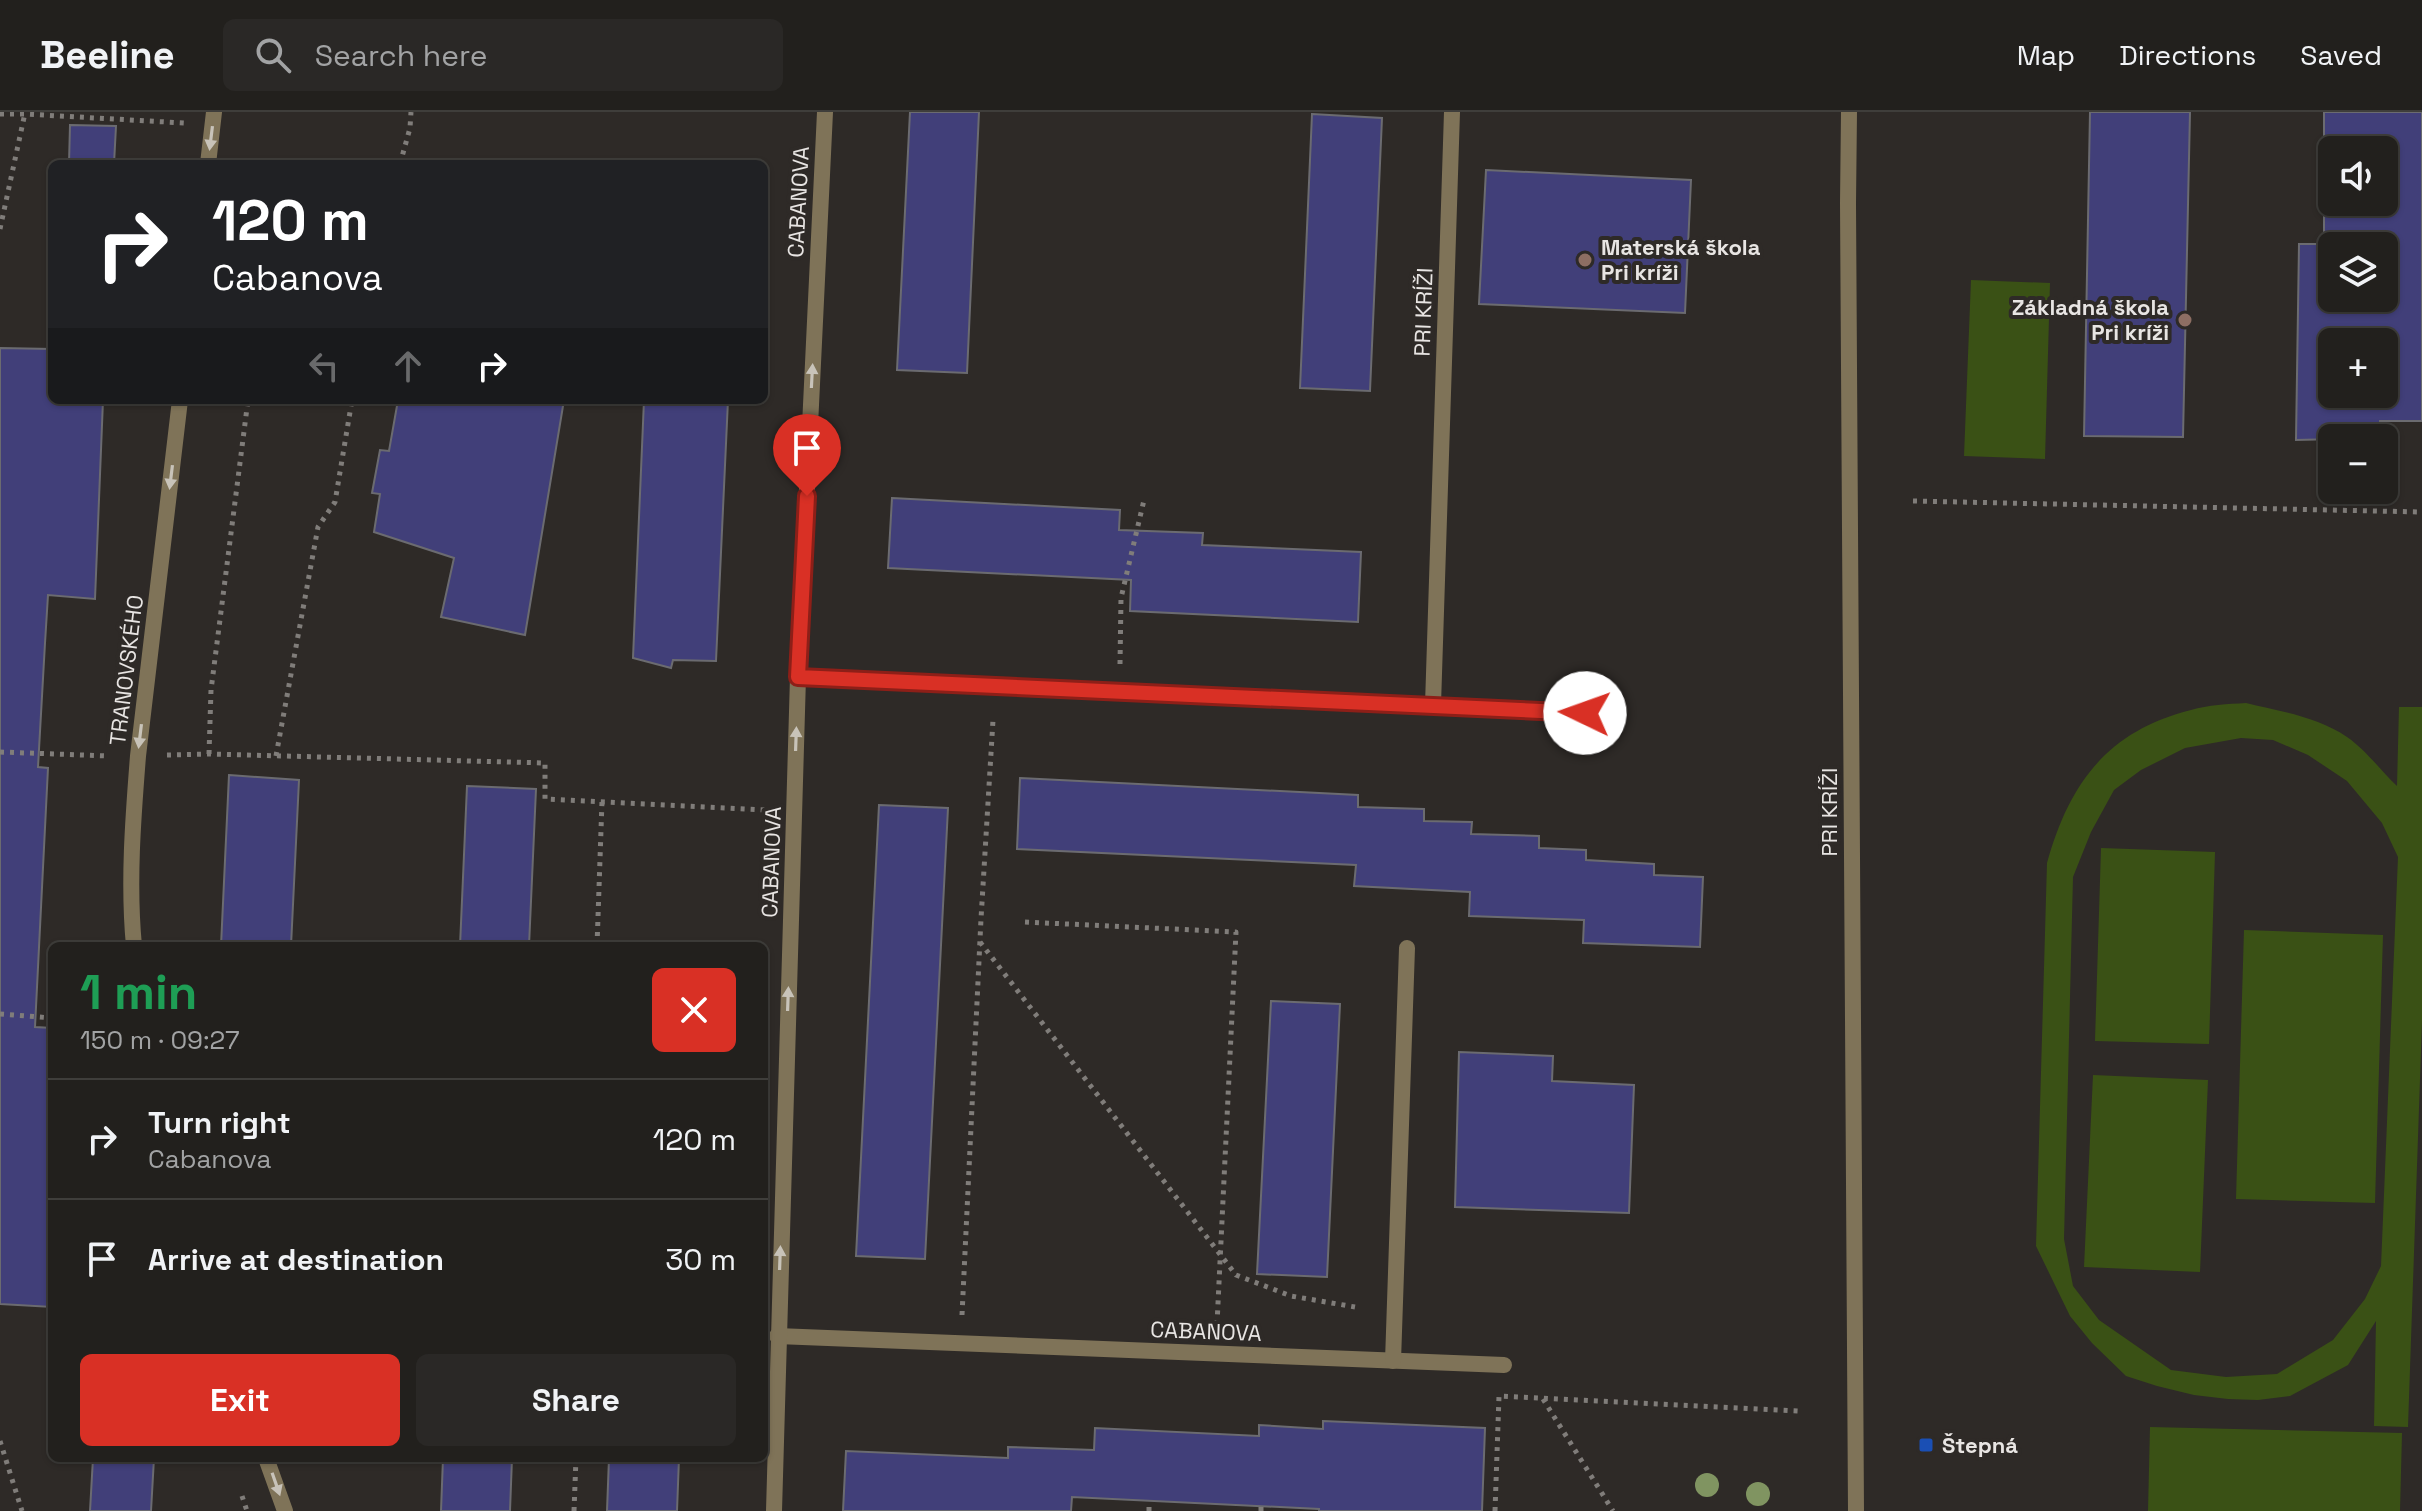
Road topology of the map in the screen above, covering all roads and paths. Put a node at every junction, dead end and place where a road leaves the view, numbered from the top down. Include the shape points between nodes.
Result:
1 (411, 112) edge
2 (825, 112) edge
3 (1452, 112) edge
4 (1849, 112) edge
5 (25, 113) edge
6 (0, 114) edge
7 (213, 119) edge
8 (208, 160) edge
9 (401, 160) edge
10 (0, 229) edge
11 (180, 404) edge
12 (247, 404) edge
13 (351, 404) edge
14 (1144, 500) dead end
15 (1913, 501) dead end
16 (2422, 512) edge
17 (1120, 665) dead end
18 (798, 677) junction
19 (1433, 705) junction
20 (1585, 713) dead end
21 (993, 720) dead end
22 (0, 752) edge
23 (77, 756) dead end
24 (276, 756) junction
25 (602, 801) junction
26 (794, 812) junction
27 (1025, 922) dead end
28 (980, 941) junction
29 (134, 942) edge
30 (597, 942) edge
31 (1407, 948) dead end
32 (0, 1014) edge
33 (48, 1018) edge
34 (1220, 1253) junction
35 (1355, 1307) dead end
36 (777, 1336) junction
37 (961, 1343) junction
38 (1215, 1354) junction
39 (1393, 1361) junction
40 (1504, 1365) dead end
41 (1543, 1399) junction
42 (1799, 1411) dead end
43 (0, 1441) edge
44 (267, 1462) edge
45 (576, 1462) edge
46 (242, 1496) dead end
47 (1149, 1501) dead end
48 (22, 1511) edge
49 (247, 1511) edge
50 (285, 1511) edge
51 (574, 1511) edge
52 (774, 1511) edge
53 (1149, 1511) edge
54 (1495, 1511) edge
55 (1613, 1511) edge
56 (1856, 1511) edge

1 - 9 path
18 -> 2 street, CABANOVA
3 - 19 street, PRI KRÍŽI
4 - 56 street, PRI KRÍŽI
5 - 6 path
5 - 7 path
5 - 10 path
7 -> 8 street
11 -> 29 street, TRANOVSKÉHO via 138,756
12 - 24 path via 211,690 209,754
13 - 24 path via 335,502 318,527
14 - 17 path via 1121,598
15 - 16 path
18 - 19 street
26 -> 18 street, CABANOVA
19 - 20 street
21 - 28 path
22 - 23 path
24 - 25 path via 545,763 545,799
25 - 26 path
25 - 30 path
36 -> 26 street, CABANOVA
27 - 34 path via 1236,932
28 - 34 path
28 - 37 path
31 - 39 street
32 - 33 path
34 - 35 path via 1236,1275 1258,1285
34 - 38 path
36 - 37 street, CABANOVA
36 - 52 street, CABANOVA
37 - 38 street, CABANOVA
38 - 39 street, CABANOVA
39 - 40 street, CABANOVA
41 - 42 path
41 - 54 path via 1499,1396
41 - 55 path
43 - 48 path
44 -> 50 street
45 - 51 path
46 - 49 path
47 - 53 path

